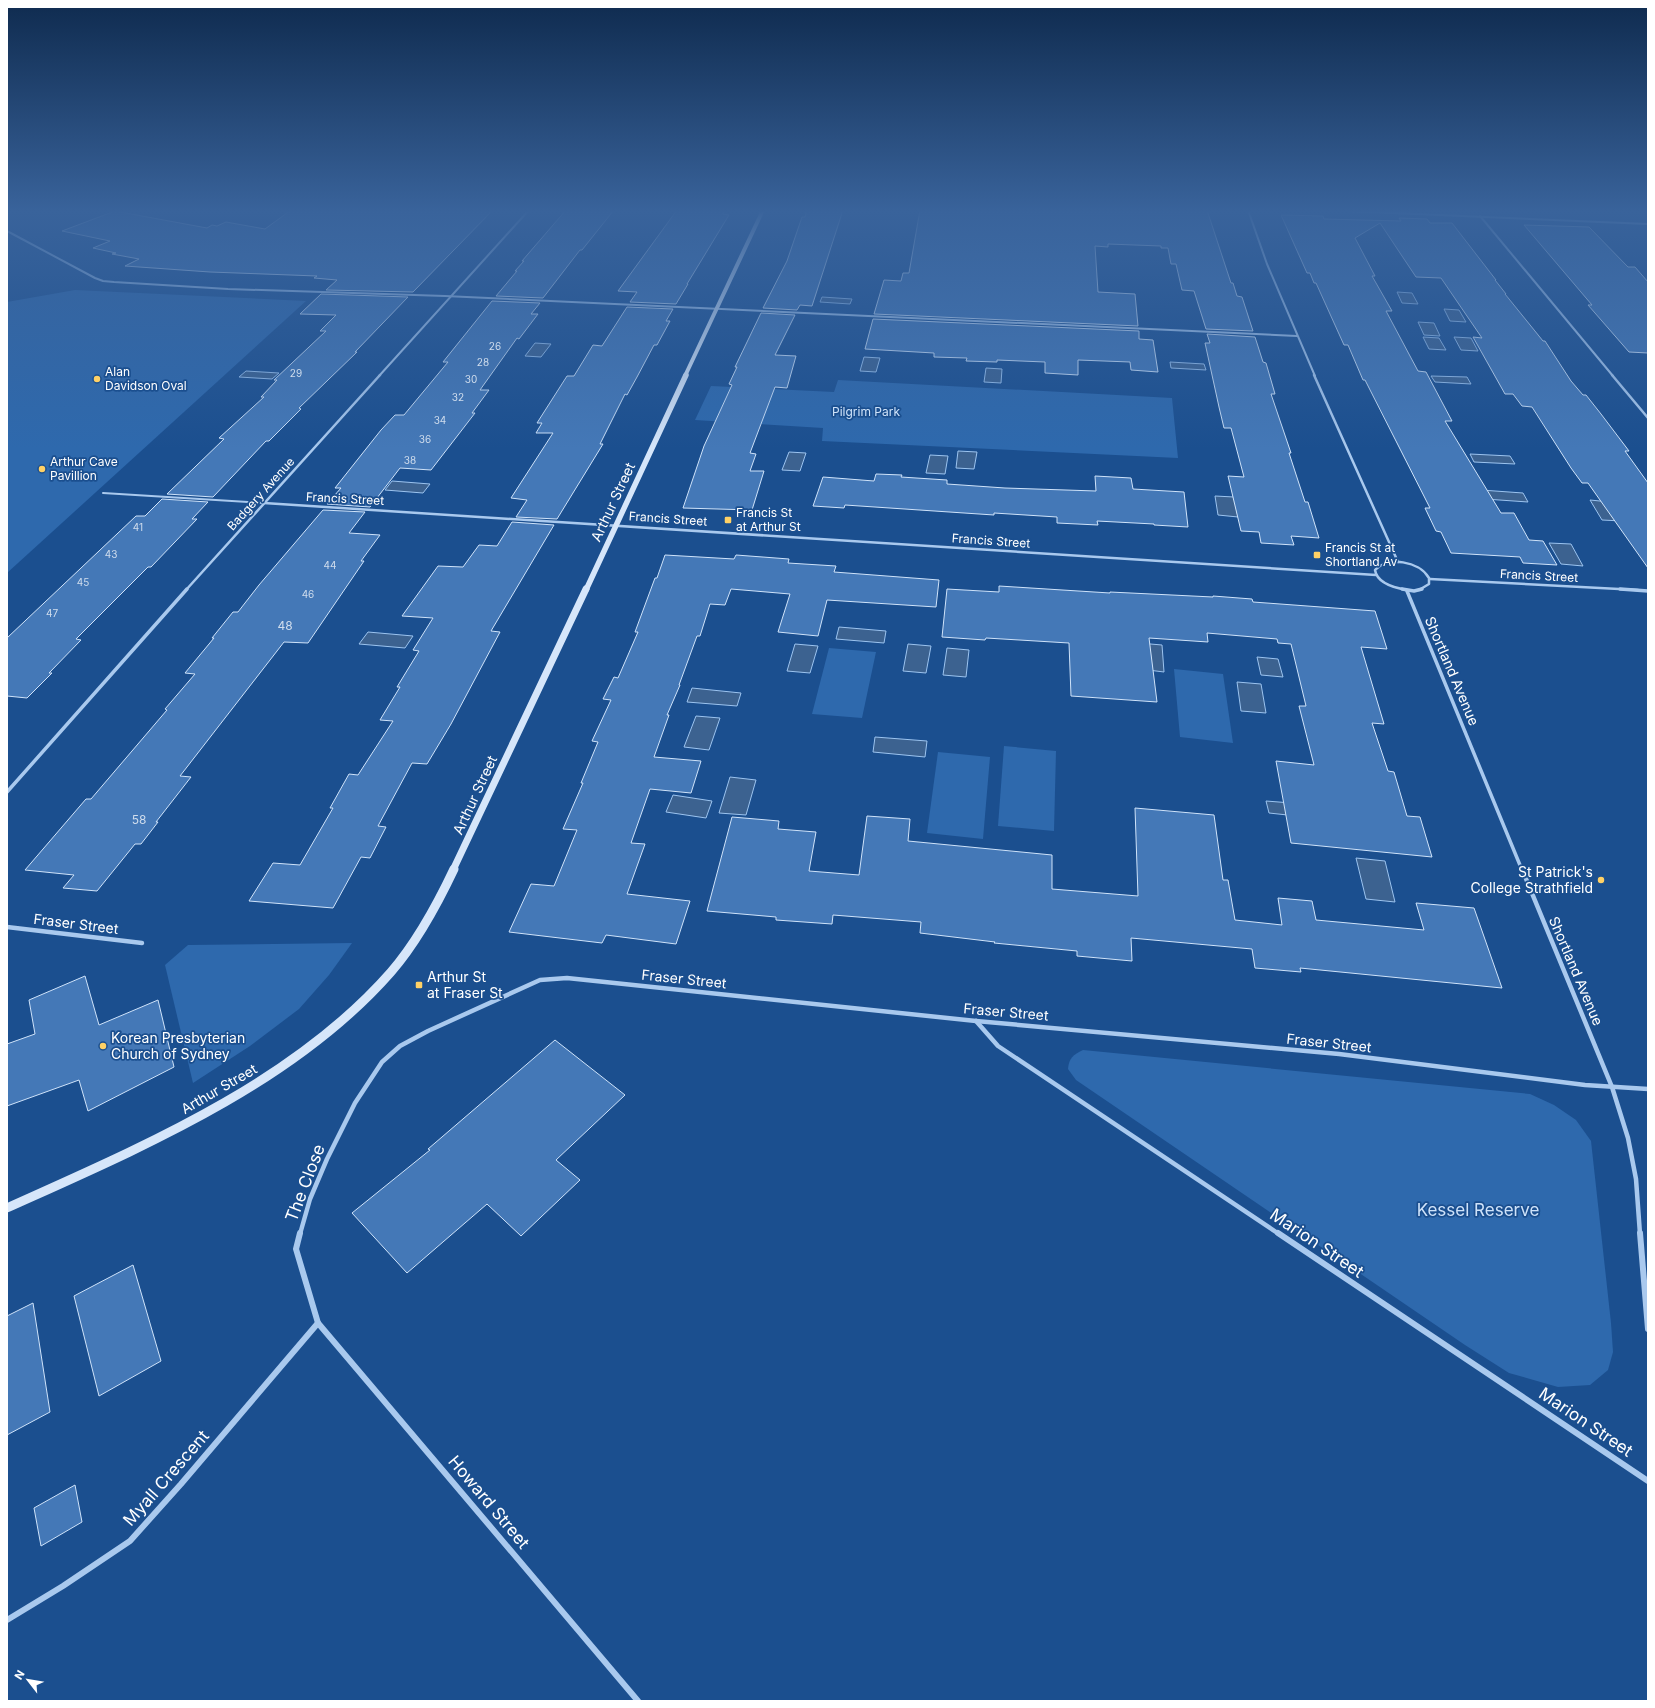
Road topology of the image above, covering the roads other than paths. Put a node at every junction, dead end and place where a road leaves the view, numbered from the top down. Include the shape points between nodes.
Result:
1 (251, 290) edge
2 (459, 290) edge
3 (725, 290) edge
4 (1278, 290) edge
5 (1541, 290) edge
6 (453, 296) junction
7 (716, 308) junction
8 (1297, 336) junction
9 (1648, 418) edge
10 (103, 493) dead end
11 (264, 503) junction
12 (617, 525) junction
13 (1398, 562) junction
14 (1376, 575) junction
15 (1430, 579) junction
16 (1407, 591) junction
17 (1648, 591) edge
18 (7, 792) edge
19 (7, 927) edge
20 (142, 943) dead end
21 (976, 1021) junction
22 (382, 1062) joint
23 (1612, 1087) junction
24 (1648, 1089) edge
25 (7, 1208) edge
26 (318, 1323) junction
27 (1648, 1330) edge
28 (1648, 1480) edge
29 (7, 1620) edge
30 (638, 1701) edge

1 - 6 street
2 - 6 street, Badgery Avenue
3 - 7 main road, Arthur Street
4 - 8 street
5 - 9 street
6 - 7 street
6 - 11 street, Badgery Avenue
7 - 8 street
7 - 12 main road, Arthur Street
8 - 13 street
10 - 11 lane, Francis Street
11 - 12 street, Francis Street
11 - 18 street, Badgery Avenue
12 - 14 street, Francis Street
12 - 25 main road, Arthur Street via 452,875 417,936 378,986 300,1055 251,1087 200,1117
13 - 14 street via 1378,567
13 - 15 street via 1422,570
14 - 16 street via 1384,584
15 - 16 street via 1428,587
15 - 17 street, Francis Street
16 - 23 street, Shortland Avenue
19 - 20 street, Fraser Street
21 - 22 street, Fraser Street via 567,978 547,979 428,1031 400,1046
21 - 23 street, Fraser Street via 1339,1054
21 - 28 street, Marion Street via 998,1046
22 - 26 street, The Close via 355,1102 327,1159 310,1199 296,1249
23 - 24 street, Fraser Street
23 - 27 street, Shortland Avenue via 1628,1138 1636,1179
26 - 29 street, Myall Crescent via 130,1541
26 - 30 street, Howard Street

